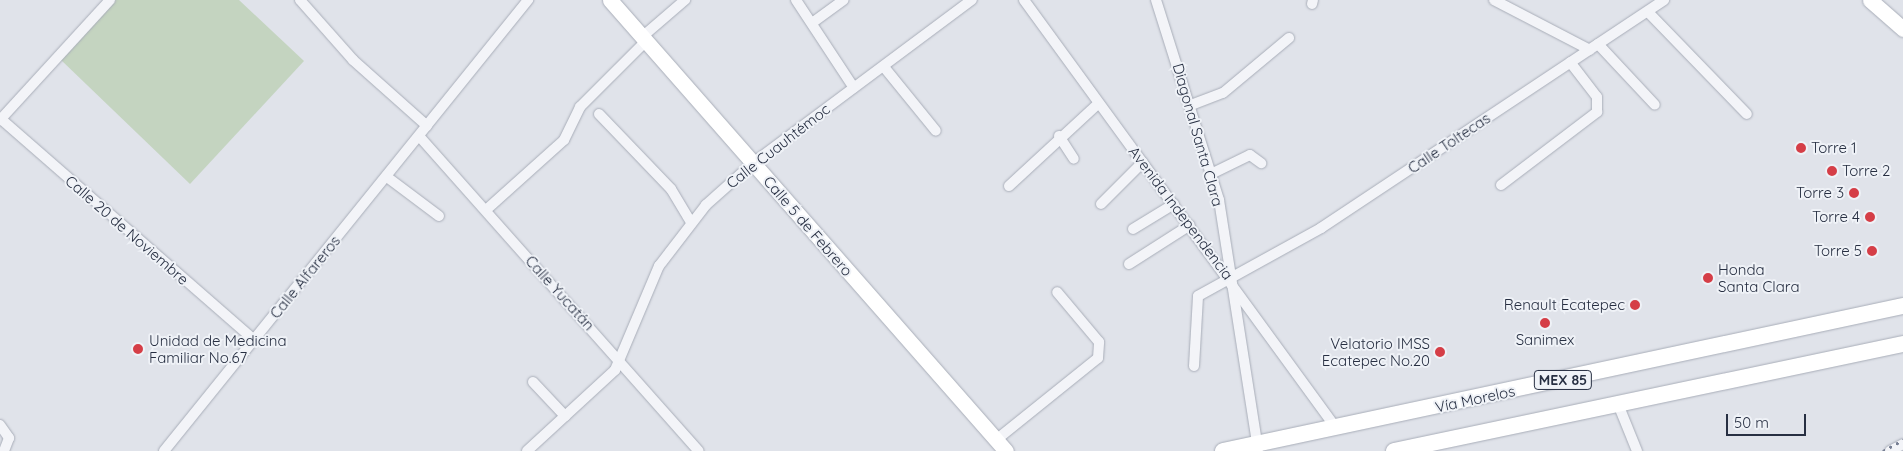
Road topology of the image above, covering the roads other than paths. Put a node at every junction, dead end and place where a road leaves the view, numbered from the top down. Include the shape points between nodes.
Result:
1 (300, 0) edge
2 (527, 0) edge
3 (610, 0) edge
4 (685, 0) edge
5 (796, 0) edge
6 (844, 0) edge
7 (972, 0) edge
8 (1024, 0) edge
9 (1156, 0) edge
10 (1494, 0) edge
11 (1664, 0) edge
12 (1870, 0) edge
13 (103, 2) edge
14 (1648, 12) junction
15 (812, 23) junction
16 (1903, 29) edge
17 (1289, 38) dead end
18 (644, 39) junction
19 (1594, 47) junction
20 (1570, 62) junction
21 (884, 67) junction
22 (854, 88) junction
23 (1098, 104) junction
24 (1191, 105) junction
25 (1654, 105) dead end
26 (598, 114) dead end
27 (1747, 114) dead end
28 (0, 120) edge
29 (428, 126) junction
30 (936, 131) dead end
31 (419, 136) junction
32 (1059, 136) junction
33 (1074, 159) dead end
34 (1143, 162) junction
35 (753, 163) junction
36 (1261, 163) dead end
37 (1213, 173) junction
38 (387, 177) junction
39 (1500, 185) dead end
40 (1009, 186) dead end
41 (1100, 204) dead end
42 (1174, 204) junction
43 (486, 210) junction
44 (439, 216) dead end
45 (690, 221) junction
46 (1190, 225) junction
47 (1133, 229) dead end
48 (1129, 264) dead end
49 (1231, 279) junction
50 (1057, 292) dead end
51 (1903, 306) edge
52 (254, 340) junction
53 (1903, 344) edge
54 (620, 360) junction
55 (1194, 366) dead end
56 (533, 382) dead end
57 (1618, 404) junction
58 (565, 416) junction
59 (0, 425) edge
60 (1336, 428) junction
61 (1903, 444) edge
62 (1001, 445) edge
63 (1258, 448) edge
64 (4, 451) edge
65 (164, 451) edge
66 (527, 451) edge
67 (699, 451) edge
68 (1223, 451) edge
69 (1394, 451) edge
70 (1637, 451) edge
71 (1890, 451) edge

1 - 29 street via 353,60
2 - 29 street, Calle Alfareros
3 - 18 street, Calle 5 de Febrero
4 - 18 street
5 - 15 street
6 - 15 street
7 - 21 street, Calle Cuauhtémoc
8 - 23 street, Avenida Independencia
9 - 24 street, Diagonal Santa Clara
10 - 19 street
11 - 14 street, Calle Toltecas
12 - 16 street
13 - 28 street
14 - 19 street, Calle Toltecas
14 - 27 street via 1678,37
15 - 22 street
17 - 24 street via 1223,94
18 - 35 street, Calle 5 de Febrero
18 - 43 street via 580,107 564,140
19 - 20 street, Calle Toltecas
19 - 25 street
20 - 39 street via 1597,97 1598,112
20 - 49 street, Calle Toltecas via 1321,228
21 - 22 street, Calle Cuauhtémoc
21 - 30 street
22 - 35 street, Calle Cuauhtémoc
23 - 32 street
23 - 34 street, Avenida Independencia
24 - 37 street, Diagonal Santa Clara
26 - 45 street via 671,189
28 - 52 street, Calle 20 de Noviembre
29 - 31 street, Calle Alfareros
31 - 38 street, Calle Alfareros
31 - 43 street, Calle Yucatán
32 - 33 street
32 - 40 street via 1034,167
34 - 41 street
34 - 42 street, Avenida Independencia
35 - 45 street, Calle Cuauhtémoc
35 - 62 street, Calle 5 de Febrero
36 - 37 street via 1250,155
37 - 49 street, Diagonal Santa Clara
38 - 44 street
38 - 52 street, Calle Alfareros
42 - 46 street, Avenida Independencia
42 - 47 street
43 - 54 street, Calle Yucatán
45 - 54 street, Calle Cuauhtémoc via 658,266
46 - 48 street
46 - 49 street, Avenida Independencia
49 - 55 street, Calle Toltecas via 1195,299
49 - 60 street, Avenida Independencia
49 - 63 street, Diagonal Santa Clara
50 - 62 street via 1099,342 1100,351
51 - 60 main road, Vía Morelos / MEX 85
52 - 65 street, Calle Alfareros
53 - 57 main road, MEX 85
54 - 58 street, Calle Cuauhtémoc via 612,374
54 - 67 street, Calle Yucatán
56 - 58 street
57 - 69 main road, MEX 85
57 - 70 street
58 - 66 street, Calle Cuauhtémoc
59 - 64 street via 9,438
60 - 63 main road, Vía Morelos / MEX 85
61 - 71 street
63 - 68 main road, Vía Morelos / MEX 85

